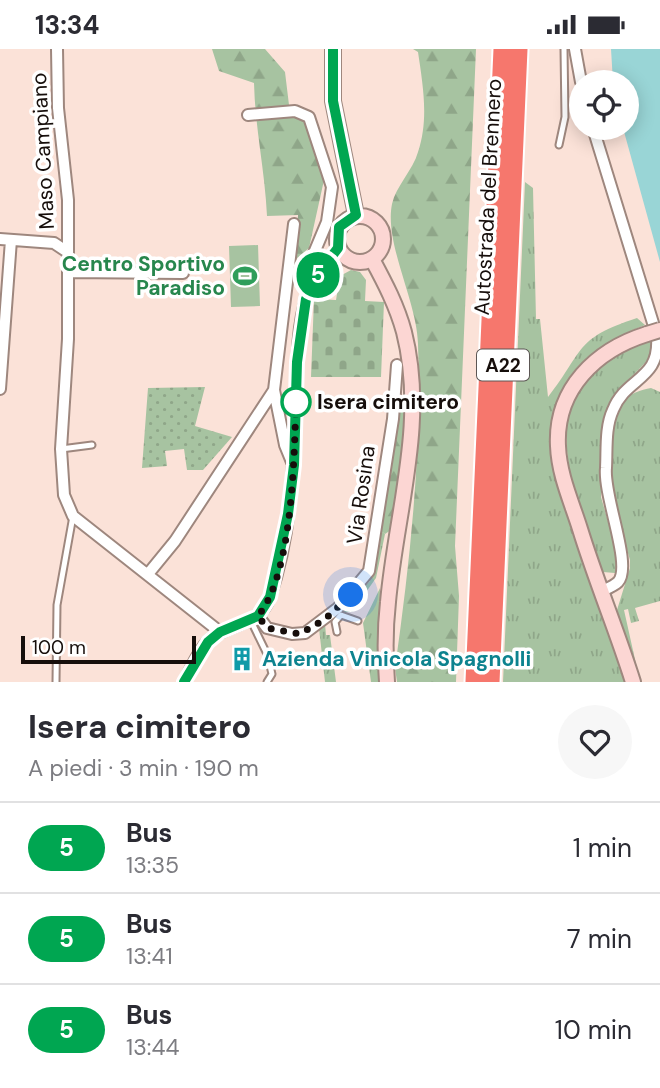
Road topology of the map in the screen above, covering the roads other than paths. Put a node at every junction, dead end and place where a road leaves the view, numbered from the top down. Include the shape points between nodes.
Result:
1 (57, 49) edge
2 (333, 49) edge
3 (503, 49) edge
4 (518, 49) edge
5 (564, 49) edge
6 (575, 49) edge
7 (579, 70) edge
8 (248, 115) dead end
9 (597, 140) edge
10 (559, 145) dead end
11 (356, 215) junction
12 (294, 224) dead end
13 (6, 240) edge
14 (338, 248) junction
15 (66, 251) junction
16 (372, 259) junction
17 (68, 272) junction
18 (183, 273) dead end
19 (306, 299) junction
20 (654, 331) edge
21 (397, 365) dead end
22 (657, 371) edge
23 (0, 389) edge
24 (274, 390) junction
25 (92, 445) dead end
26 (61, 449) junction
27 (294, 465) junction
28 (73, 516) junction
29 (148, 574) junction
30 (600, 592) junction
31 (254, 619) junction
32 (358, 621) dead end
33 (220, 632) junction
34 (337, 632) dead end
35 (272, 674) junction
36 (56, 682) edge
37 (184, 682) edge
38 (267, 682) edge
39 (274, 682) edge
40 (387, 682) edge
41 (475, 682) edge
42 (490, 682) edge
43 (633, 682) edge

1 - 15 street, Maso Campiano via 68,200
2 - 11 main road via 333,101
3 - 41 highway, Autostrada del Brennero / A22
4 - 42 highway, Autostrada del Brennero / A22
5 - 10 lane via 565,117
6 - 7 street
8 - 19 street via 295,111 309,117 332,187 327,222 309,265
9 - 20 street
11 - 14 main road via 339,227
11 - 16 main road via 374,219 383,235 379,253
12 - 24 street
13 - 15 street via 54,243
13 - 23 street
14 - 16 main road via 359,263
14 - 19 street
15 - 17 street, Maso Campiano
16 - 40 main road via 404,331 411,393 412,436 387,603
17 - 18 street
17 - 26 street, Maso Campiano
19 - 27 street via 297,362
20 - 22 street
20 - 30 main road via 608,351 586,369 574,385 560,421 560,464
21 - 31 street, Via Rosina via 369,571 338,608 305,633 267,628
22 - 30 street via 626,389 609,420 605,480 625,566 617,583
24 - 27 street via 285,445
24 - 29 street
25 - 26 lane
26 - 28 street, Maso Campiano via 64,495
27 - 31 street via 281,556 270,597
28 - 29 street
28 - 36 lane via 57,605
29 - 33 street
30 - 43 main road
31 - 33 street
31 - 35 lane
32 - 34 lane via 341,615 335,622
33 - 37 street via 202,649
35 - 38 lane
35 - 39 lane

